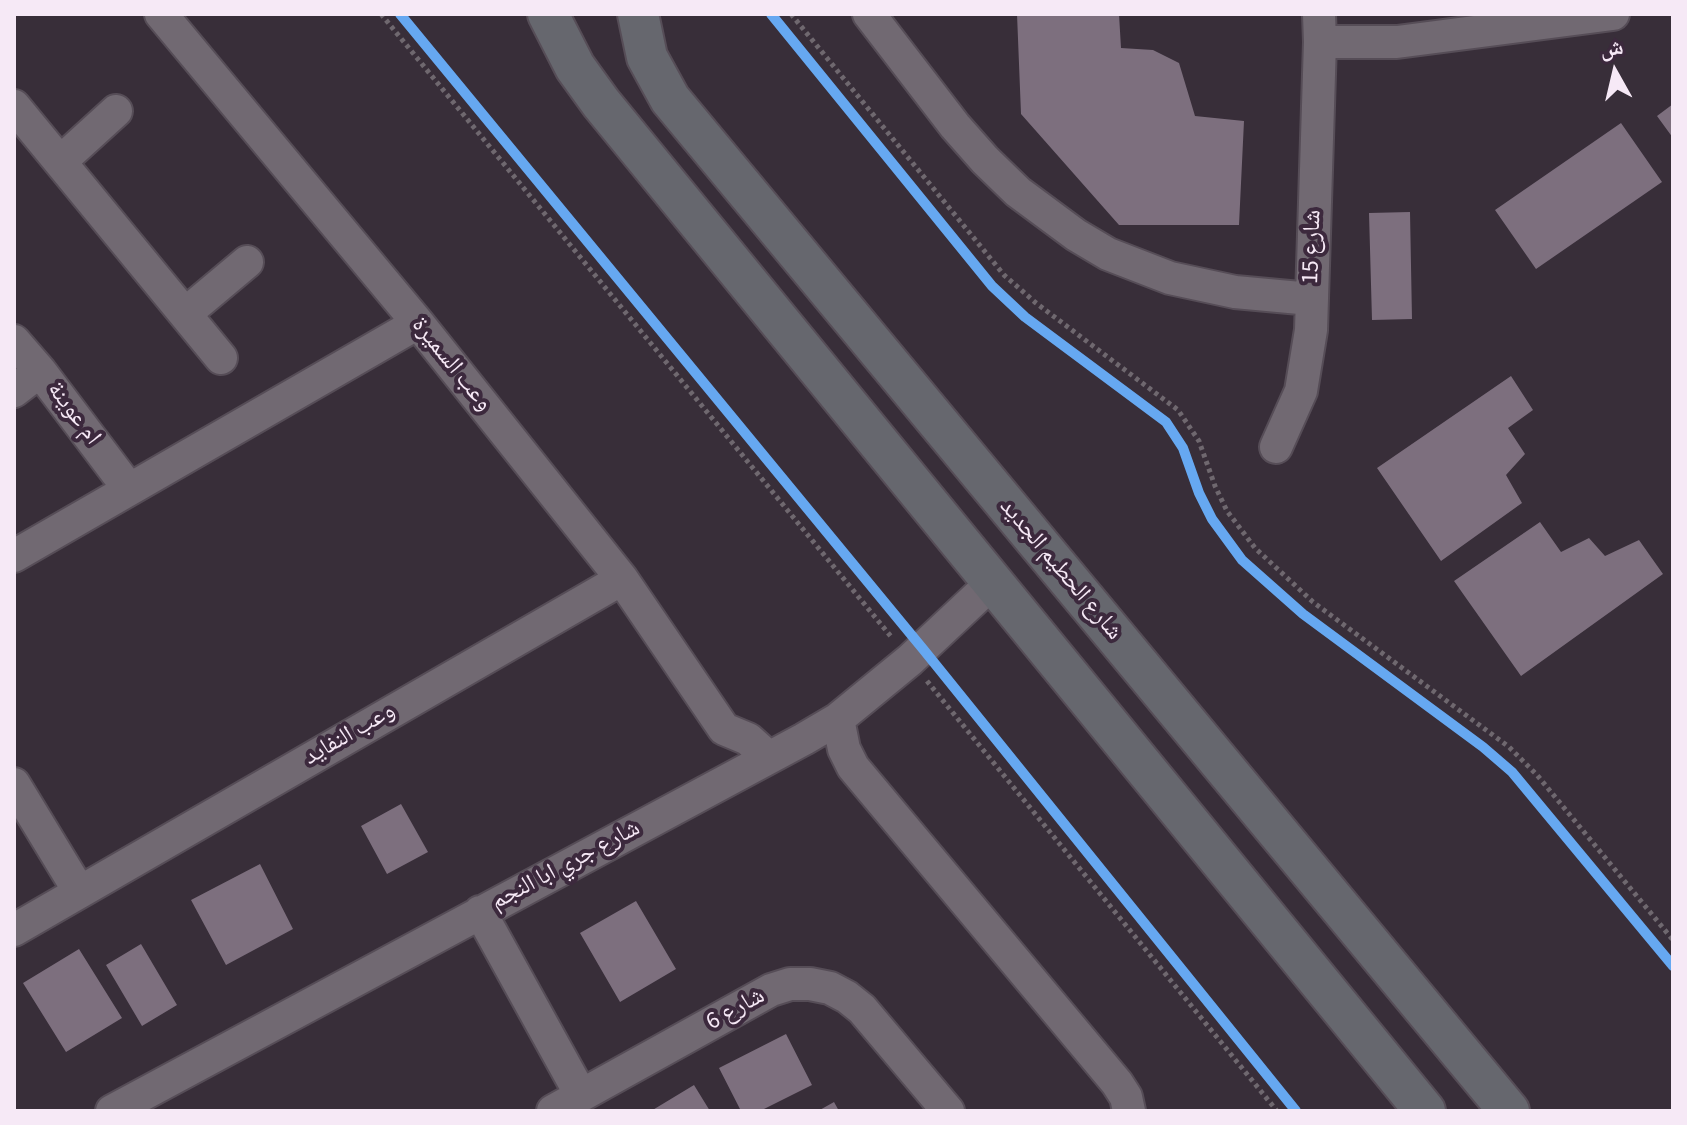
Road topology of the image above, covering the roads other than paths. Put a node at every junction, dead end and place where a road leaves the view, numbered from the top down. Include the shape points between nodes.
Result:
1 (161, 14) edge
2 (516, 14) edge
3 (548, 14) edge
4 (638, 14) edge
5 (869, 14) edge
6 (1613, 14) edge
7 (1320, 28) edge
8 (601, 103) junction
9 (14, 106) edge
10 (116, 111) dead end
11 (60, 162) junction
12 (247, 262) dead end
13 (1311, 299) junction
14 (185, 314) junction
15 (418, 323) junction
16 (14, 341) edge
17 (221, 358) dead end
18 (40, 371) junction
19 (14, 391) edge
20 (1276, 447) dead end
21 (129, 489) junction
22 (14, 556) edge
23 (622, 579) junction
24 (993, 582) junction
25 (838, 719) junction
26 (724, 729) junction
27 (768, 757) junction
28 (730, 778) junction
29 (14, 784) edge
30 (79, 891) junction
31 (480, 912) junction
32 (14, 930) edge
33 (581, 1095) junction
34 (112, 1111) edge
35 (553, 1111) edge
36 (948, 1111) edge
37 (1129, 1111) edge
38 (1425, 1111) edge
39 (1509, 1111) edge

1 - 15 street, وعب السميرة
2 - 8 main road
3 - 8 main road
4 - 39 main road, شارع الحطيم الجديد via 647,57 670,99
5 - 13 street via 985,160 1076,235 1170,278 1235,292
6 - 7 street, شارع 15 via 1397,42
7 - 13 street, شارع 15
8 - 24 main road
9 - 11 street
10 - 11 street
11 - 14 street
12 - 14 street
13 - 20 street, شارع 15 via 1305,376
14 - 17 street
15 - 21 street
15 - 23 street, وعب السميرة
16 - 18 street, ام عوينة
18 - 19 street
18 - 21 street, ام عوينة
21 - 22 street
23 - 26 street, وعب السميرة
23 - 30 street, وعب النفايد
24 - 25 street, شارع جري ابا النجم
24 - 38 main road
25 - 27 street, شارع جري ابا النجم
25 - 37 street via 853,767 1117,1083
26 - 27 street, وعب السميرة via 748,739
26 - 28 street, وعب السميرة via 723,754
27 - 28 street, شارع جري ابا النجم
28 - 31 street, شارع جري ابا النجم
29 - 30 street
30 - 32 street, وعب النفايد
31 - 33 street
31 - 34 street, شارع جري ابا النجم
33 - 35 street, شارع 6
33 - 36 street, شارع 6 via 771,990 810,984 830,988 862,1009

